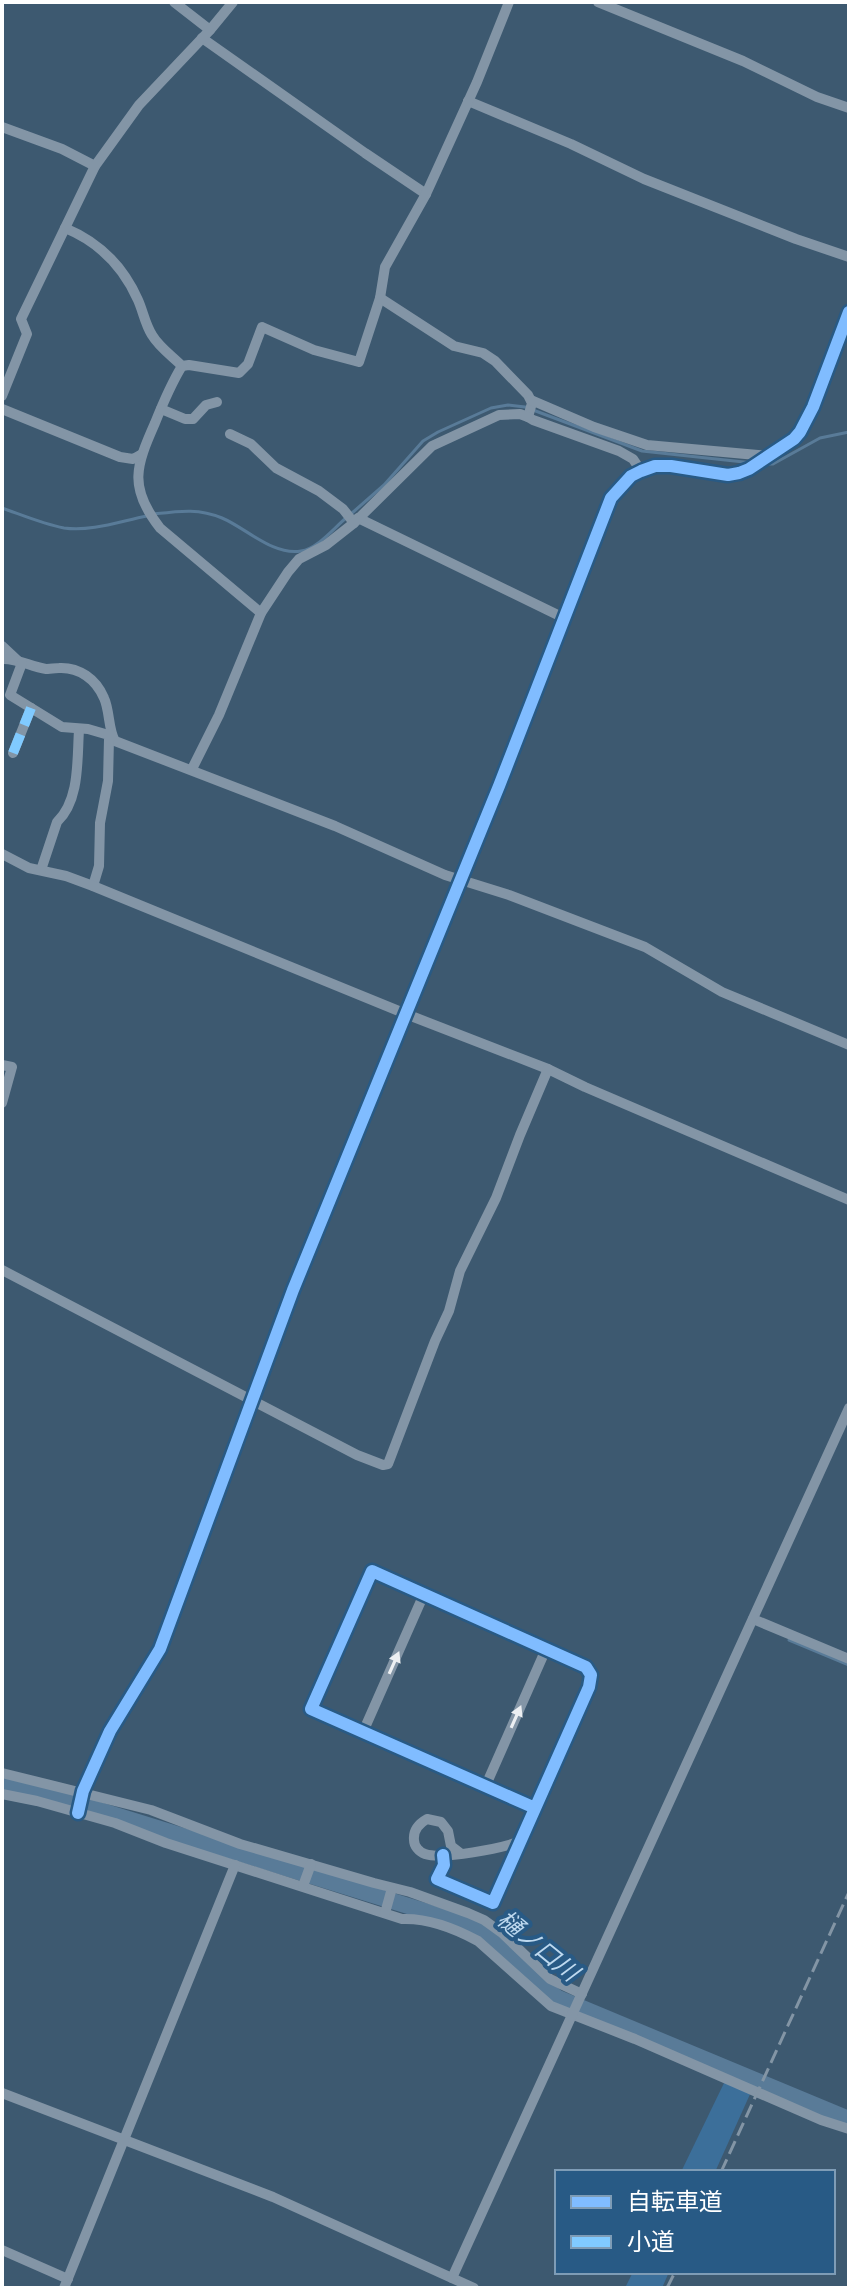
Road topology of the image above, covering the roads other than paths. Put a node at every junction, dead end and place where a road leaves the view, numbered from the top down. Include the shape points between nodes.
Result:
1 (174, 2) edge
2 (233, 2) edge
3 (509, 2) edge
4 (598, 2) edge
5 (206, 34) junction
6 (468, 101) junction
7 (849, 108) edge
8 (2, 127) edge
9 (95, 166) junction
10 (426, 194) junction
11 (65, 228) junction
12 (849, 257) edge
13 (380, 298) junction
14 (849, 312) edge
15 (182, 366) junction
16 (2, 396) edge
17 (217, 402) dead end
18 (2, 409) edge
19 (161, 409) junction
20 (530, 409) junction
21 (230, 434) dead end
22 (142, 454) junction
23 (767, 458) junction
24 (641, 471) junction
25 (352, 518) junction
26 (261, 613) junction
27 (564, 618) junction
28 (2, 646) edge
29 (2, 659) edge
30 (20, 662) junction
31 (31, 708) junction
32 (79, 730) junction
33 (112, 736) junction
34 (13, 753) dead end
35 (192, 769) junction
36 (2, 854) edge
37 (41, 870) junction
38 (461, 880) junction
39 (90, 885) junction
40 (406, 1014) junction
41 (849, 1045) edge
42 (2, 1065) edge
43 (548, 1069) junction
44 (2, 1103) edge
45 (849, 1200) edge
46 (2, 1270) edge
47 (251, 1401) junction
48 (849, 1408) edge
49 (424, 1594) junction
50 (753, 1619) junction
51 (546, 1649) junction
52 (849, 1659) edge
53 (363, 1732) junction
54 (2, 1773) edge
55 (486, 1785) junction
56 (82, 1793) junction
57 (2, 1794) edge
58 (535, 1808) junction
59 (78, 1812) junction
60 (521, 1841) junction
61 (460, 1853) junction
62 (443, 1855) junction
63 (235, 1865) junction
64 (310, 1866) junction
65 (304, 1885) junction
66 (392, 1890) junction
67 (386, 1911) junction
68 (512, 1944) junction
69 (500, 1957) junction
70 (581, 1996) junction
71 (573, 2014) junction
72 (2, 2093) edge
73 (849, 2129) edge
74 (124, 2139) junction
75 (2, 2250) edge
76 (452, 2278) junction
77 (66, 2284) edge
78 (474, 2288) edge

1 - 5 street
2 - 5 street
3 - 6 street
4 - 7 street
5 - 9 street via 139,105
5 - 10 street
6 - 10 street
6 - 12 street via 644,179
8 - 9 street
9 - 11 street
10 - 13 street via 385,267
11 - 15 street via 90,240 118,265 150,332
11 - 16 street via 21,319 27,334
13 - 15 street via 359,362 262,327 248,364 239,373
13 - 20 street via 454,346 495,361
14 - 23 street via 805,424
15 - 19 street
17 - 19 street via 193,419
18 - 22 street via 120,457
19 - 22 street
20 - 23 street via 647,445
20 - 24 street via 627,454
20 - 25 street via 499,415 432,446
21 - 25 street
22 - 26 street via 138,478 150,514
23 - 24 street via 728,475 671,466
24 - 27 street via 611,498
25 - 26 street via 326,545 299,559
25 - 27 street
26 - 35 street
27 - 38 street
28 - 30 street
29 - 30 street
30 - 31 street via 10,695
30 - 33 street via 72,669 95,682 110,711
31 - 32 street via 62,727
31 - 34 street
32 - 33 street
32 - 37 street via 73,795 53,831
33 - 35 street
33 - 39 street via 99,866
35 - 38 street
36 - 37 street
37 - 39 street
38 - 40 street
38 - 41 street via 645,947 733,998
39 - 40 street
40 - 43 street
40 - 47 street
42 - 44 street via 12,1067
43 - 45 street
43 - 47 street via 460,1271 388,1464 357,1455
46 - 47 street
47 - 56 street via 160,1649 110,1731
48 - 50 street
49 - 51 street
53 -> 49 street
49 - 53 street via 372,1571 311,1709
50 - 52 street
50 - 70 street
55 -> 51 street
51 - 58 street via 586,1667 591,1675
53 - 55 street
54 - 56 street
55 - 58 street
56 - 59 street
56 - 64 street via 151,1810
57 - 59 street
58 - 60 street
59 - 63 street
60 - 61 street
60 - 62 street via 493,1903 437,1879
61 - 62 street
61 - 62 street via 451,1846 442,1823 423,1821 414,1835 416,1848
63 - 65 street
63 - 74 street
64 - 65 street
64 - 66 street
65 - 67 street
66 - 67 street
66 - 68 street via 484,1920
67 - 69 street via 469,1936
68 - 69 street
68 - 70 street via 550,1979
69 - 71 street via 542,2000
70 - 71 street
71 - 73 street
71 - 76 street
72 - 74 street
74 - 76 street via 273,2197
74 - 77 street
75 - 77 street
76 - 78 street

